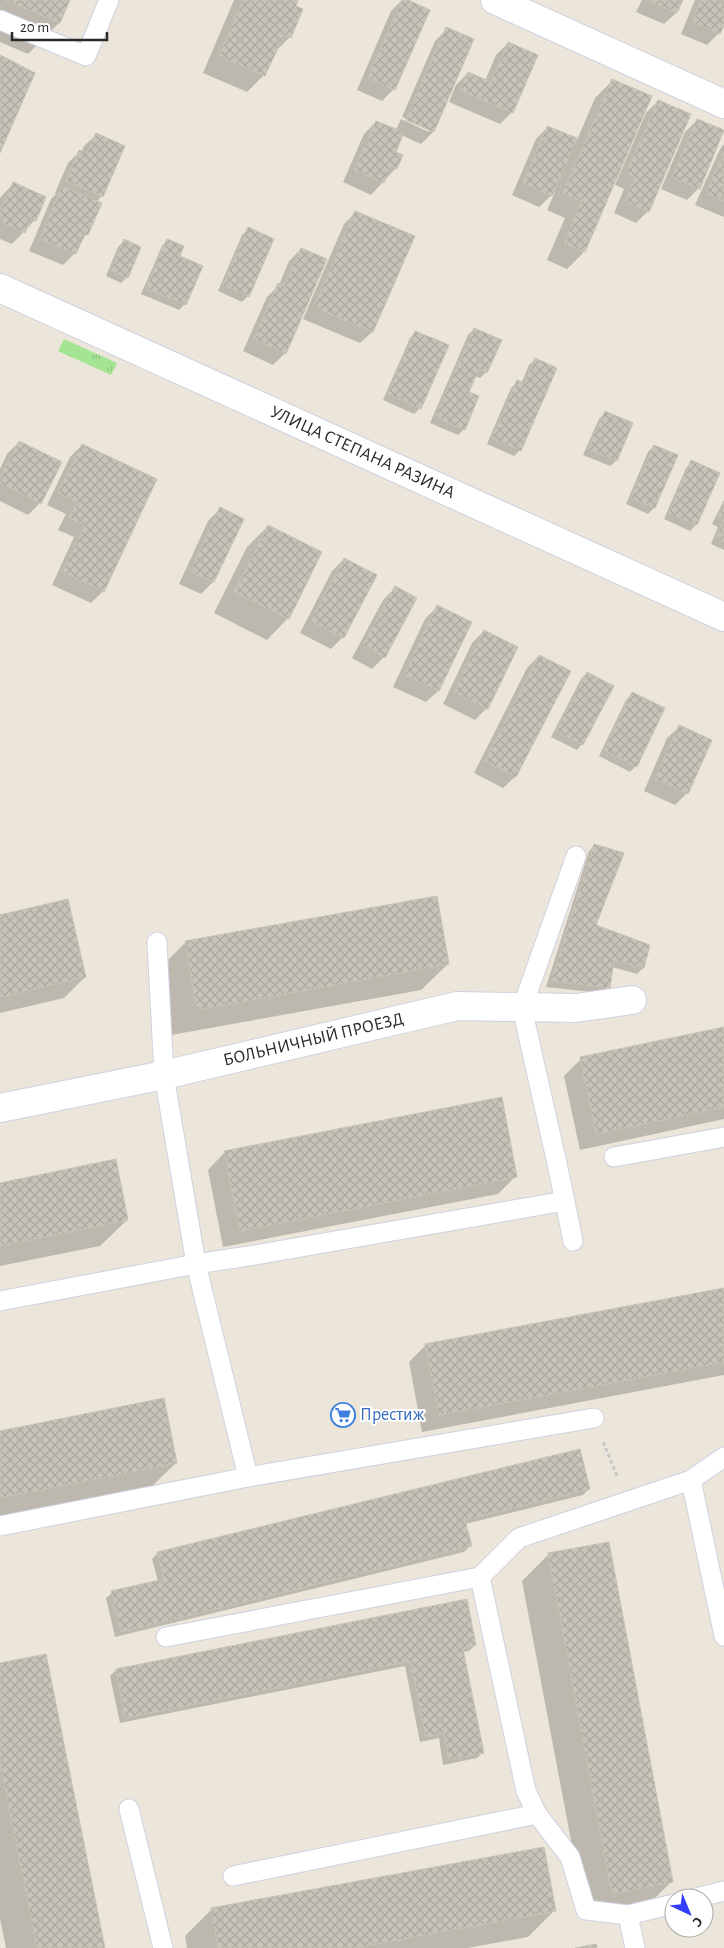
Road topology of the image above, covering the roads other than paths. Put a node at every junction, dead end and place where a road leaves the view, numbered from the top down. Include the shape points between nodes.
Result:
1 (110, 0) edge
2 (495, 0) edge
3 (0, 20) edge
4 (724, 104) edge
5 (0, 288) edge
6 (724, 617) edge
7 (576, 856) dead end
8 (157, 942) dead end
9 (632, 1000) dead end
10 (522, 1008) junction
11 (164, 1075) junction
12 (0, 1108) edge
13 (724, 1137) edge
14 (614, 1157) dead end
15 (565, 1201) junction
16 (573, 1241) dead end
17 (196, 1264) junction
18 (0, 1301) edge
19 (594, 1418) road end
20 (724, 1457) edge
21 (248, 1477) junction
22 (691, 1480) junction
23 (0, 1526) edge
24 (480, 1577) junction
25 (724, 1636) edge
26 (166, 1637) dead end
27 (129, 1809) dead end
28 (537, 1814) junction
29 (233, 1876) dead end
30 (664, 1906) edge
31 (628, 1915) junction
32 (163, 1948) edge
33 (635, 1948) edge

1 - 3 lane via 86,56
2 - 4 street
5 - 6 street, УЛИЦА СТЕПАНА РАЗИНА
7 - 10 lane
8 - 11 lane
9 - 10 street, БОЛЬНИЧНЫЙ ПРОЕЗД via 576,1008
10 - 11 street, БОЛЬНИЧНЫЙ ПРОЕЗД via 457,1006
10 - 15 lane
11 - 12 street, БОЛЬНИЧНЫЙ ПРОЕЗД
11 - 17 lane
13 - 14 lane
15 - 16 lane
15 - 17 lane
17 - 18 lane
17 - 21 lane
19 - 21 lane
20 - 22 lane
21 - 23 lane
22 - 24 lane via 519,1538
22 - 25 lane
24 - 26 lane
24 - 28 lane via 526,1791
27 - 32 lane
28 - 29 lane
28 - 31 lane via 570,1858 586,1910
30 - 31 lane
31 - 33 lane

